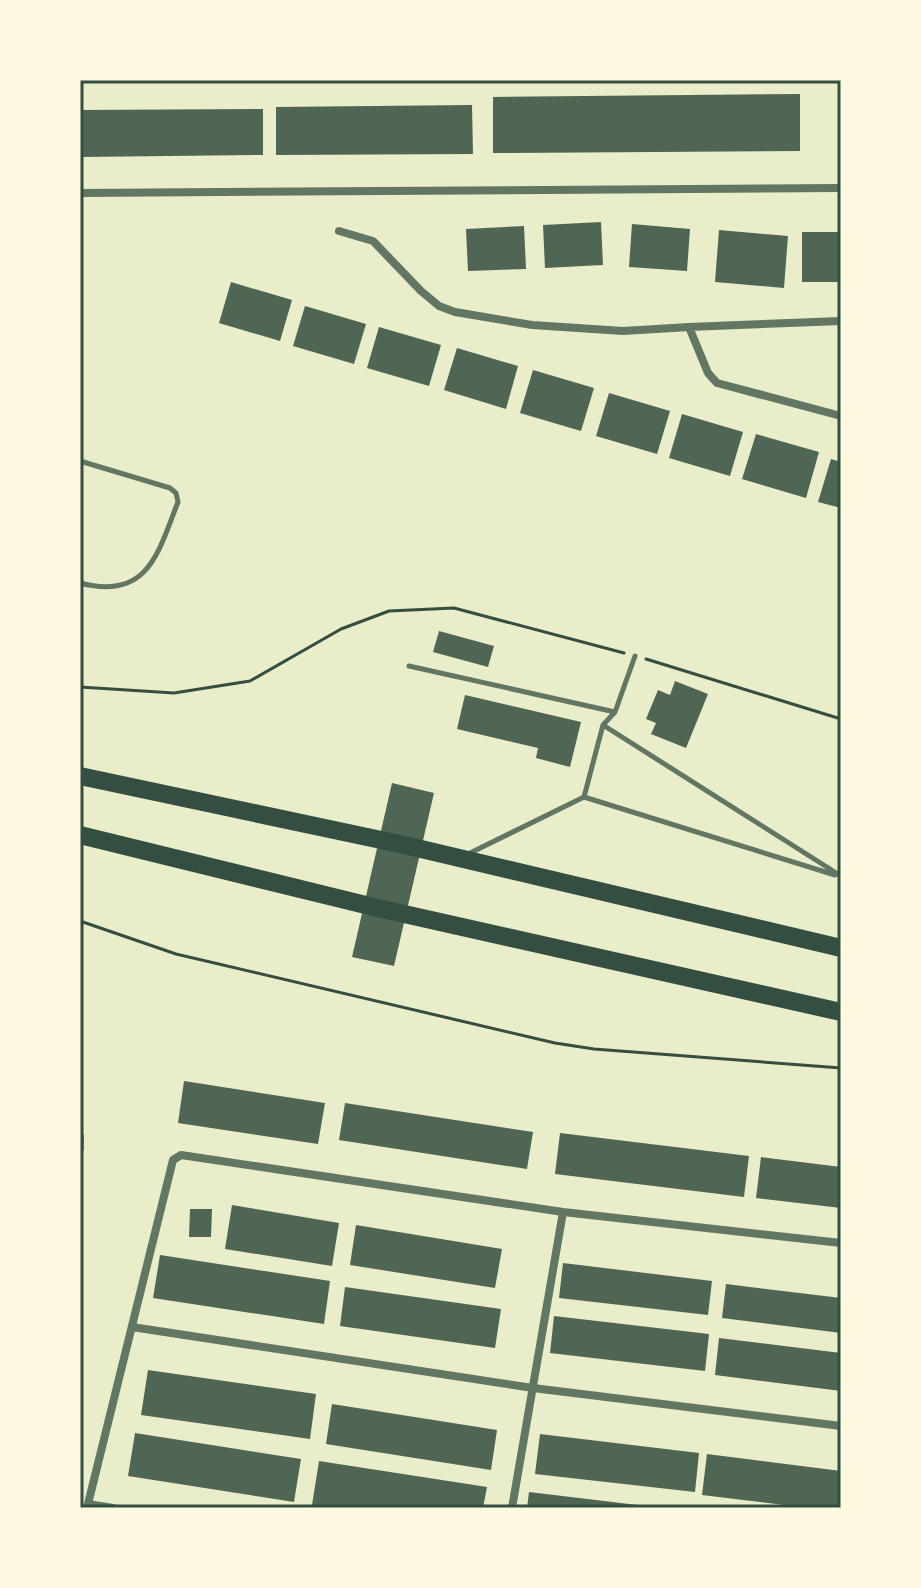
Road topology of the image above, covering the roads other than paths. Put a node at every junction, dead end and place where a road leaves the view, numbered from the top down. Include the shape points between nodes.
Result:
1 (841, 188) edge
2 (80, 193) edge
3 (339, 231) dead end
4 (841, 321) edge
5 (689, 327) junction
6 (841, 416) edge
7 (80, 461) edge
8 (80, 583) edge
9 (635, 656) road end
10 (409, 666) dead end
11 (615, 712) junction
12 (603, 725) junction
13 (80, 776) edge
14 (584, 797) junction
15 (80, 835) edge
16 (460, 858) junction
17 (841, 876) edge
18 (841, 948) edge
19 (841, 1012) edge
20 (80, 1136) edge
21 (80, 1148) edge
22 (563, 1212) junction
23 (841, 1243) edge
24 (132, 1327) junction
25 (533, 1388) junction
26 (841, 1426) edge
27 (87, 1506) edge
28 (113, 1508) edge
29 (512, 1508) edge

1 - 2 street
3 - 5 street via 373,241 421,291 455,312 607,330
4 - 5 street
5 - 6 street via 717,383
7 - 8 lane via 170,488 178,502 145,572 102,589
9 - 11 lane
10 - 11 lane
11 - 12 lane
12 - 14 lane
12 - 17 lane
13 - 16 highway
14 - 16 lane
14 - 17 lane
15 - 19 highway
16 - 18 highway
20 - 21 street
22 - 23 street
22 - 24 street via 181,1155 173,1160
22 - 25 street
24 - 25 street
24 - 27 street
25 - 26 street
25 - 29 street
27 - 28 street

